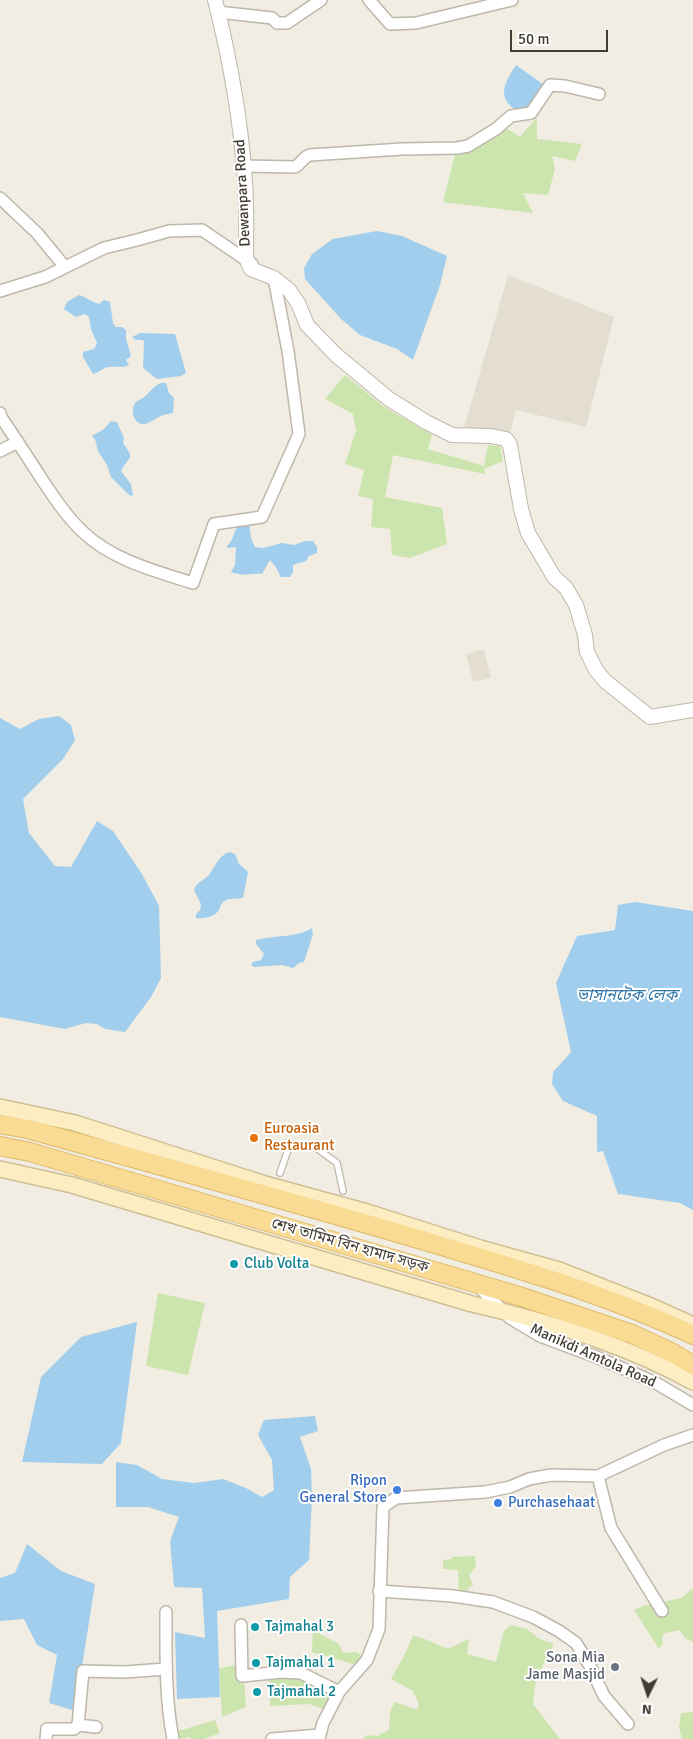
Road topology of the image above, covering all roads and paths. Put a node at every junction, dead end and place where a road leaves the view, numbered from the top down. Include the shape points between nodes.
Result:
1 (321, 0) edge
2 (369, 0) edge
3 (512, 0) edge
4 (216, 6) edge
5 (599, 94) dead end
6 (244, 166) junction
7 (0, 198) edge
8 (247, 260) junction
9 (57, 272) junction
10 (274, 278) junction
11 (0, 291) edge
12 (0, 413) edge
13 (18, 442) junction
14 (0, 451) edge
15 (693, 710) edge
16 (0, 1107) edge
17 (0, 1124) edge
18 (0, 1146) edge
19 (0, 1169) edge
20 (280, 1173) dead end
21 (343, 1191) dead end
22 (475, 1283) junction
23 (504, 1312) junction
24 (693, 1325) edge
25 (693, 1335) edge
26 (693, 1365) edge
27 (693, 1382) edge
28 (693, 1405) edge
29 (693, 1435) edge
30 (598, 1476) junction
31 (379, 1591) junction
32 (662, 1611) dead end
33 (166, 1612) dead end
34 (241, 1624) dead end
35 (166, 1669) junction
36 (339, 1692) junction
37 (628, 1724) dead end
38 (78, 1725) junction
39 (96, 1727) dead end
40 (319, 1737) edge
41 (46, 1739) edge
42 (173, 1739) edge
43 (272, 1739) edge

1 - 4 street via 287,23
2 - 3 street via 390,24 416,23
4 - 6 street, Dewanpara Road
5 - 6 street via 550,85 531,113 511,116 468,146 310,155 295,167
6 - 8 street, Dewanpara Road
7 - 9 street via 37,233 65,267
8 - 9 street via 202,230 169,231 104,248
8 - 10 street, Dewanpara Road via 251,269
9 - 11 street
10 - 13 street via 299,434 262,517 214,524 193,583 148,569 111,552 84,534 67,516
10 - 15 street, Dewanpara Road via 289,290 298,303 307,326 389,399 452,435 506,439 510,445 528,533 554,577 566,588 576,605 587,652 596,670 650,717
12 - 13 street
13 - 14 street
16 - 24 main road via 75,1123 264,1184 559,1270
17 - 25 main road, শেখ তামিম বিন হামাদ সড়ক via 293,1202 481,1258 650,1316
18 - 22 main road, শেখ তামিম বিন হামাদ সড়ক via 30,1152
19 - 23 main road via 72,1186
20 - 21 lane via 290,1144 315,1148 337,1163
22 - 23 street, Manikdi Amtola Road
22 - 26 main road, শেখ তামিম বিন হামাদ সড়ক via 632,1334
23 - 27 main road via 606,1342
23 - 28 street, Manikdi Amtola Road via 540,1336 656,1383
29 - 30 street
30 - 31 street via 552,1475 485,1492 396,1498 383,1507
30 - 32 street via 612,1528
31 - 36 street via 379,1629 374,1645 367,1660
31 - 37 street via 493,1602 533,1617 576,1643 604,1696
33 - 35 street
34 - 36 street via 242,1676 301,1673
35 - 38 street via 83,1671
35 - 42 street
36 - 40 street
38 - 39 street
38 - 41 street via 74,1729 47,1729
40 - 43 street

